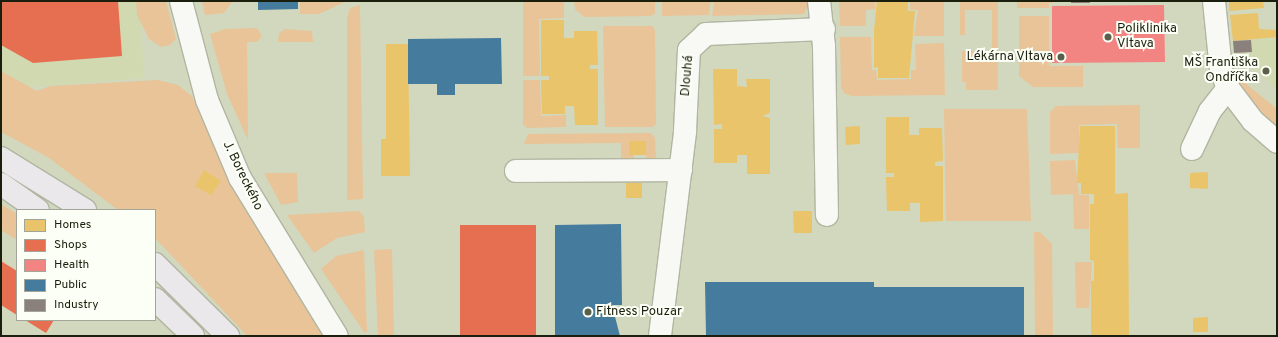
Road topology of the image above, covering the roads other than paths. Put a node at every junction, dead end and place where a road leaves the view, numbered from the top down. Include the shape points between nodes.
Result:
1 (181, 1) edge
2 (820, 1) edge
3 (1214, 1) edge
4 (824, 29) junction
5 (1228, 88) junction
6 (1277, 142) edge
7 (1192, 149) dead end
8 (1, 158) edge
9 (681, 170) junction
10 (516, 171) dead end
11 (1, 184) edge
12 (37, 209) edge
13 (83, 209) edge
14 (827, 215) dead end
15 (156, 265) edge
16 (156, 300) edge
17 (193, 336) edge
18 (228, 336) edge
19 (337, 336) edge
20 (660, 336) edge

1 - 19 street, J. Boreckého via 207,100 240,178
2 - 4 street
3 - 5 street via 1221,70
4 - 9 street, Dlouhá via 723,31 697,40 689,50 686,69
4 - 14 street
5 - 6 street via 1253,121
5 - 7 street via 1210,111
8 - 13 main road
9 - 10 street
9 - 20 street, Dlouhá
11 - 12 main road
15 - 18 main road
16 - 17 main road

